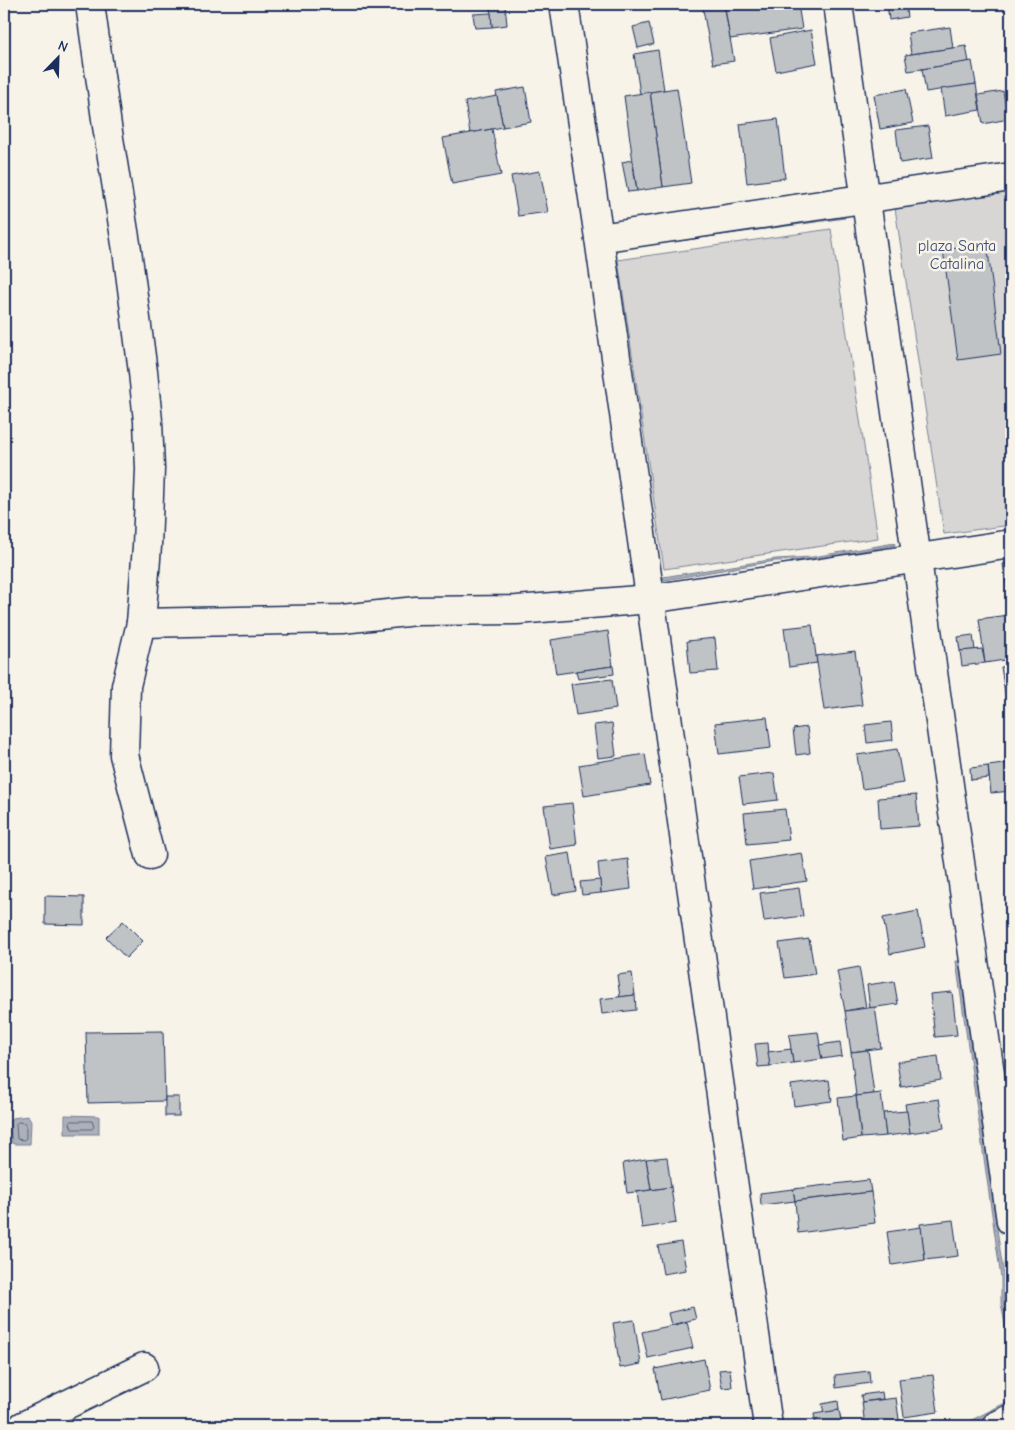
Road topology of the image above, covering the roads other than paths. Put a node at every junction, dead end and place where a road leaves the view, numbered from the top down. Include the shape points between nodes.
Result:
1 (90, 4) edge
2 (564, 4) edge
3 (838, 4) edge
4 (1011, 177) edge
5 (866, 199) junction
6 (599, 238) junction
7 (1011, 544) edge
8 (917, 559) junction
9 (650, 599) junction
10 (141, 623) junction
11 (150, 855) dead end
12 (1011, 1221) edge
13 (144, 1368) dead end
14 (1011, 1419) edge
15 (23, 1426) edge
16 (768, 1426) edge
17 (996, 1426) edge

1 - 10 street via 127,250 148,421 150,469
2 - 6 street
3 - 5 street
4 - 5 street
5 - 6 street
5 - 8 street
6 - 9 street
7 - 8 street
8 - 9 street
8 - 12 street
9 - 10 street via 517,610 416,611 342,619
9 - 16 street
10 - 11 street via 126,686 124,755
13 - 15 street
14 - 17 street

